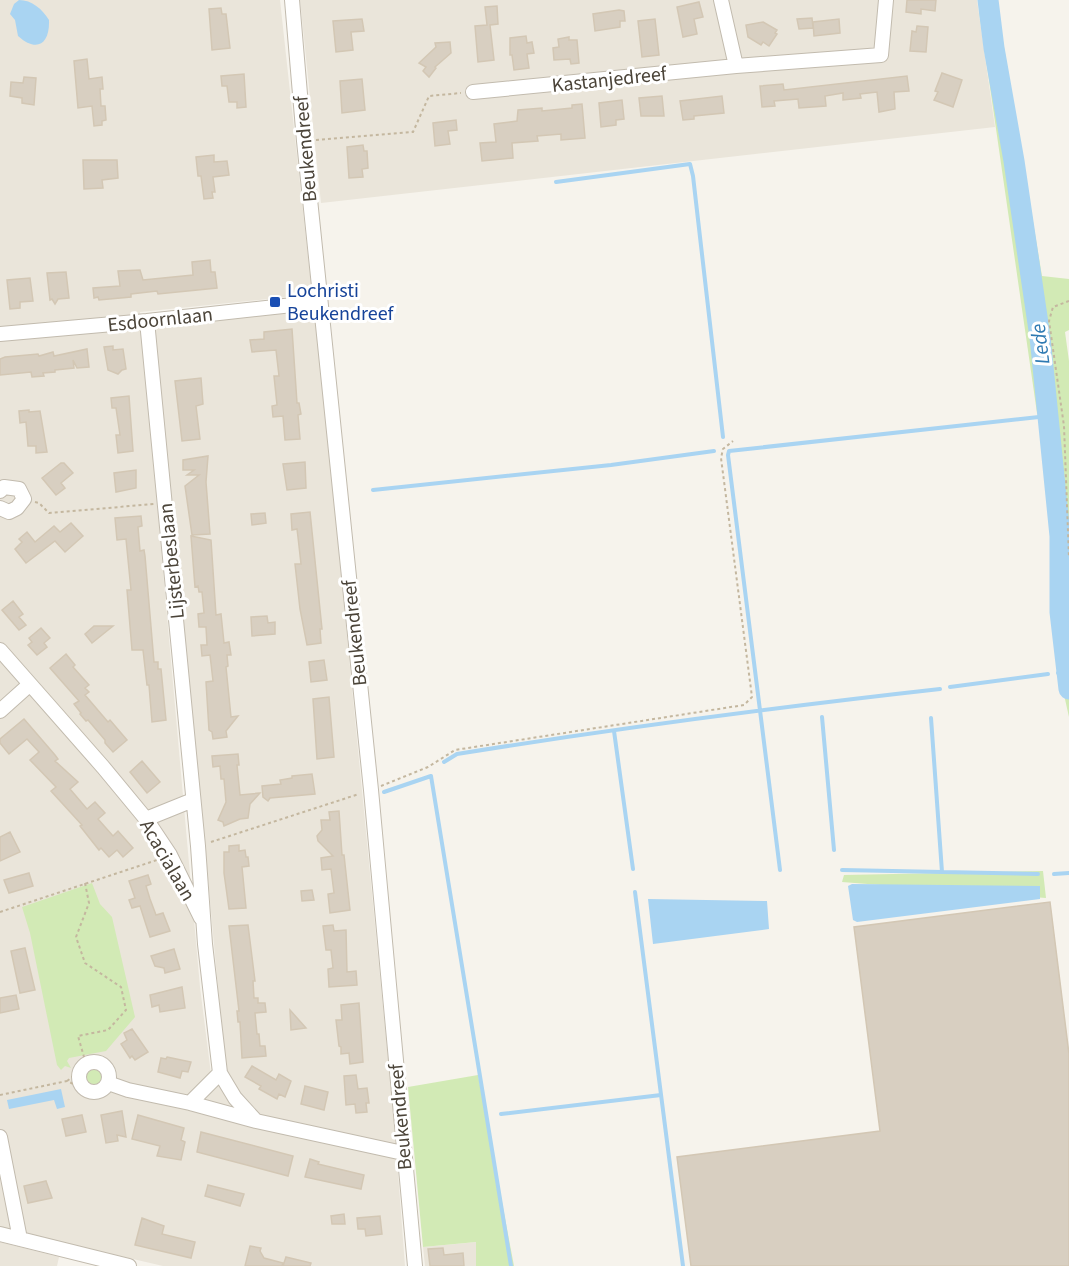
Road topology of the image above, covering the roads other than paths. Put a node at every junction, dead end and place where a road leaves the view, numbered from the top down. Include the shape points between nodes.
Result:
1 (291, 0) edge
2 (721, 0) edge
3 (886, 0) edge
4 (736, 66) junction
5 (473, 92) road end
6 (320, 302) junction
7 (147, 321) junction
8 (0, 334) edge
9 (0, 491) edge
10 (0, 508) edge
11 (0, 650) edge
12 (29, 685) junction
13 (0, 711) edge
14 (193, 800) junction
15 (146, 819) junction
16 (204, 925) junction
17 (220, 1073) junction
18 (108, 1083) junction
19 (190, 1103) junction
20 (256, 1121) junction
21 (0, 1137) edge
22 (403, 1153) junction
23 (0, 1234) edge
24 (20, 1239) junction
25 (129, 1266) edge
26 (415, 1266) edge

1 - 6 street, Beukendreef
2 - 4 street
3 - 4 street, Kastanjedreef via 881,55
4 - 5 street, Kastanjedreef
6 - 7 street, Esdoornlaan
6 - 22 street, Beukendreef via 371,790
7 - 8 street, Esdoornlaan
7 - 14 street, Lijsterbeslaan
9 - 10 street via 4,486 19,489 24,499 9,512
11 - 12 street, Acacialaan
12 - 13 street
12 - 15 street, Acacialaan
14 - 15 street
14 - 16 street, Lijsterbeslaan
15 - 16 street, Acacialaan via 170,855
16 - 17 street, Acacialaan
17 - 19 street
17 - 20 street, Acacialaan
18 - 18 street via 107,1069 94,1062 83,1068 79,1078 84,1089 93,1092
18 - 19 street
19 - 20 street
20 - 22 street
21 - 24 street
22 - 26 street, Beukendreef
23 - 24 street
24 - 25 street

